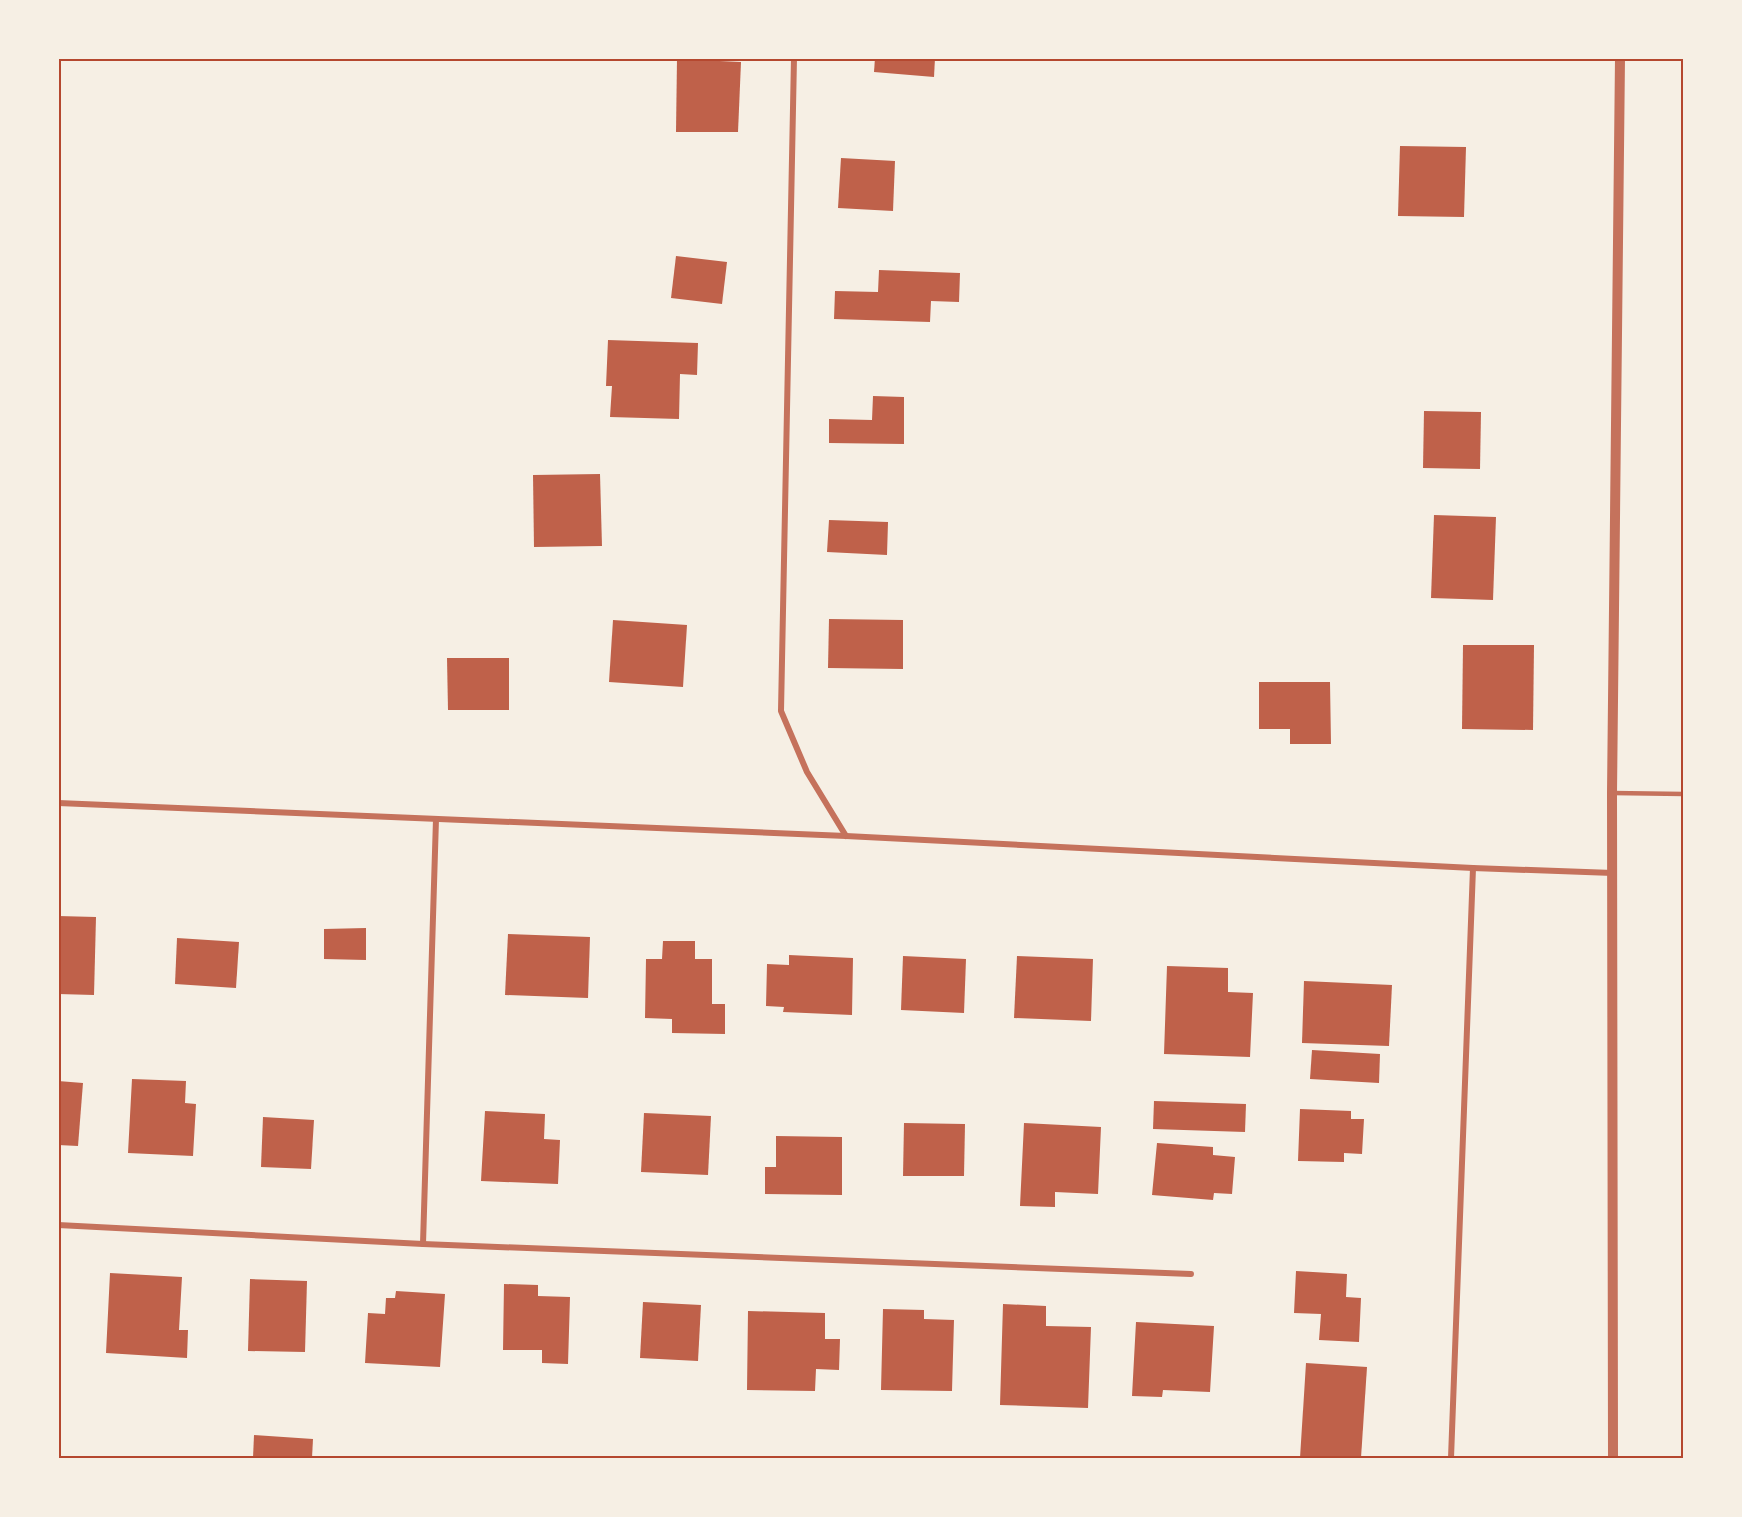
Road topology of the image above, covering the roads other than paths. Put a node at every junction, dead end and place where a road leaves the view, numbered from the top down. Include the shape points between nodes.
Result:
1 (794, 58) edge
2 (1620, 58) edge
3 (1612, 793) junction
4 (1683, 794) edge
5 (58, 802) edge
6 (436, 819) junction
7 (846, 836) junction
8 (1473, 868) junction
9 (1614, 873) junction
10 (58, 1225) edge
11 (423, 1244) junction
12 (1191, 1274) dead end
13 (1451, 1458) edge
14 (1613, 1458) edge

1 - 7 street via 781,711 807,772
2 - 3 street
3 - 4 lane
3 - 9 street
5 - 6 street
6 - 7 street
6 - 11 street
7 - 8 street
8 - 9 street
8 - 13 street
9 - 14 street
10 - 11 street
11 - 12 street

